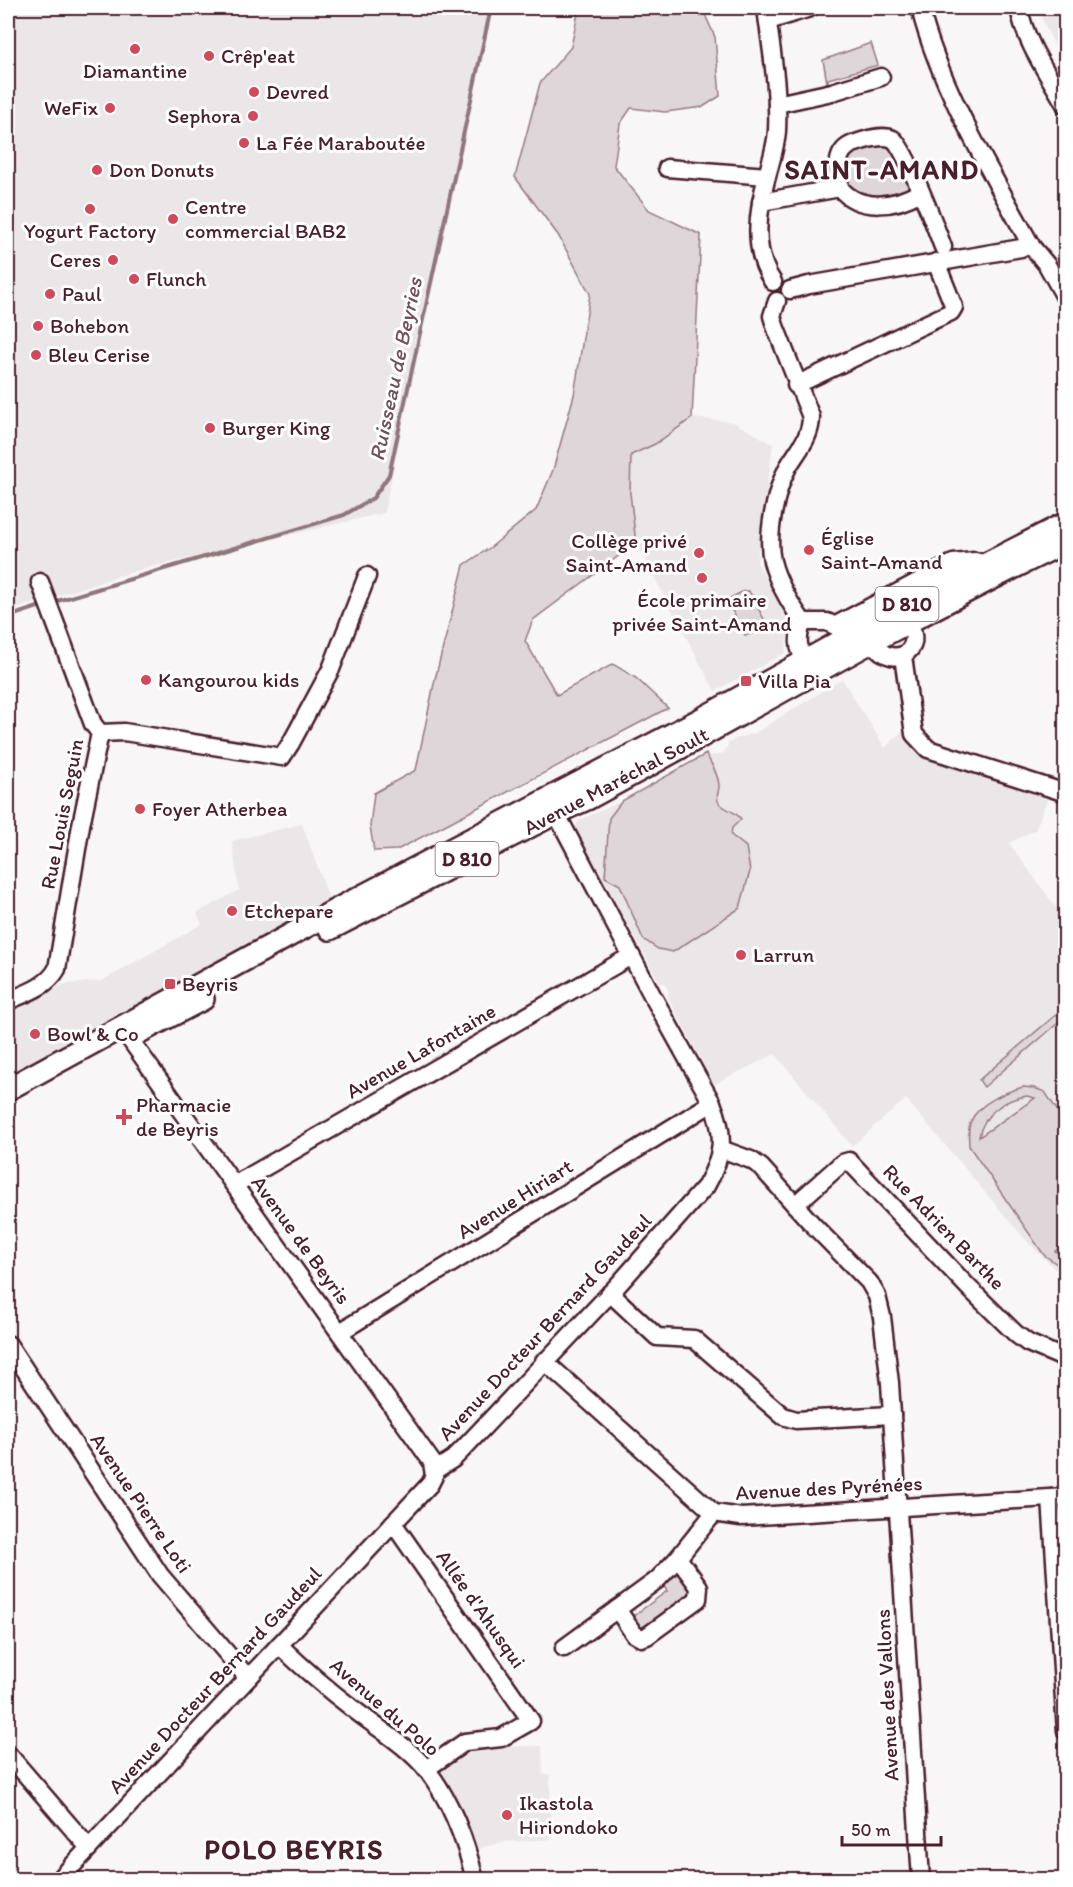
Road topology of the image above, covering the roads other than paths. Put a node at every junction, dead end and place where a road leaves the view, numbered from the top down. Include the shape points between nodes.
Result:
1 (810, 8) edge
2 (920, 8) edge
3 (1019, 8) edge
4 (767, 14) edge
5 (880, 77) dead end
6 (777, 104) junction
7 (1065, 106) edge
8 (667, 168) dead end
9 (767, 176) junction
10 (840, 188) junction
11 (920, 192) junction
12 (761, 202) junction
13 (1030, 243) junction
14 (939, 254) junction
15 (783, 295) junction
16 (1065, 299) edge
17 (796, 385) junction
18 (1065, 523) edge
19 (1065, 542) edge
20 (987, 564) junction
21 (367, 576) dead end
22 (43, 590) dead end
23 (901, 616) junction
24 (803, 622) junction
25 (844, 630) junction
26 (872, 642) junction
27 (903, 656) junction
28 (811, 668) junction
29 (100, 733) junction
30 (1065, 793) edge
31 (556, 813) junction
32 (631, 956) junction
33 (8, 1001) edge
34 (126, 1032) junction
35 (8, 1089) edge
36 (8, 1103) edge
37 (712, 1103) junction
38 (721, 1149) junction
39 (234, 1185) junction
40 (795, 1204) junction
41 (610, 1293) junction
42 (340, 1332) junction
43 (8, 1344) edge
44 (1065, 1359) edge
45 (544, 1362) junction
46 (892, 1415) junction
47 (434, 1471) junction
48 (1058, 1497) edge
49 (898, 1508) junction
50 (714, 1513) junction
51 (393, 1523) junction
52 (678, 1558) junction
53 (617, 1609) junction
54 (279, 1645) junction
55 (564, 1647) dead end
56 (248, 1678) junction
57 (1065, 1731) edge
58 (8, 1754) edge
59 (426, 1769) junction
60 (88, 1848) junction
61 (59, 1880) edge
62 (475, 1880) edge
63 (921, 1880) edge

1 - 4 street
2 - 13 street via 933,53
3 - 7 street via 1027,36
4 - 6 street
5 - 6 street
6 - 9 street via 775,147
8 - 9 street
9 - 12 street
10 - 11 street via 845,195 869,206 907,199
10 - 11 street via 838,158 843,151 878,137 893,139 902,146
10 - 12 street
11 - 14 street via 926,201
12 - 15 street via 757,231 760,249 773,282 782,280 787,284
13 - 14 street via 1021,248
13 - 16 street
14 - 15 street
14 - 17 street via 954,306 951,312
15 - 17 street via 772,316
17 - 24 street via 811,417 810,430 781,484 771,541 775,570
18 - 20 main road, D 810
19 - 23 main road, Avenue Maréchal Soult / D 810
20 - 23 main road, D 810
20 - 25 street via 952,563
21 - 29 street via 331,669 282,757 124,732
22 - 29 street, Rue Louis Seguin via 93,724
23 - 25 main road, D 810
23 - 26 main road, Avenue Maréchal Soult / D 810
23 - 27 street via 914,637
24 - 25 street via 827,622
24 - 28 street via 798,648
25 - 28 main road, D 810
26 - 27 street via 885,655
26 - 28 main road, Avenue Maréchal Soult / D 810
27 - 30 street via 914,734 928,748
28 - 31 main road, Avenue Maréchal Soult / D 810 via 587,799
28 - 34 main road, D 810 via 672,735 349,903
29 - 33 street, Rue Louis Seguin via 57,969 44,984
31 - 32 street, Avenue Docteur Bernard Gaudeul
31 - 34 main road, Avenue Maréchal Soult / D 810
32 - 37 street, Avenue Docteur Bernard Gaudeul
32 - 39 street, Avenue Lafontaine
34 - 35 main road, D 810
34 - 36 main road, Avenue Maréchal Soult / D 810
34 - 39 street, Avenue de Beyris
37 - 38 street, Avenue Docteur Bernard Gaudeul via 719,1120
37 - 42 street, Avenue Hiriart
38 - 40 street, Avenue des Vallons via 761,1167
38 - 41 street, Avenue Docteur Bernard Gaudeul via 716,1170 706,1186
39 - 42 street, Avenue de Beyris
40 - 44 street, Rue Adrien Barthe via 849,1161 1016,1334
40 - 46 street, Avenue des Vallons via 869,1282 877,1296
41 - 45 street, Avenue Docteur Bernard Gaudeul
41 - 46 street via 657,1336 694,1339 783,1416 796,1420
42 - 47 street, Avenue de Beyris via 432,1462
43 - 56 street, Avenue Pierre Loti via 160,1575
45 - 47 street, Avenue Docteur Bernard Gaudeul via 453,1459
45 - 50 street, Avenue des Pyrénées
46 - 49 street, Avenue des Vallons
47 - 51 street, Avenue Docteur Bernard Gaudeul via 430,1484
48 - 49 street, Avenue des Pyrénées
48 - 57 street
49 - 50 street, Avenue des Pyrénées via 741,1517
49 - 63 street, Avenue des Vallons
50 - 52 street
51 - 54 street, Avenue Docteur Bernard Gaudeul
51 - 59 street, Allée d'Ahusqui via 531,1721 501,1738 465,1742
52 - 53 street via 657,1580
52 - 53 street via 699,1587 698,1599 640,1638
53 - 55 street
54 - 56 street, Avenue Docteur Bernard Gaudeul
54 - 59 street, Avenue du Polo
56 - 60 street, Avenue Docteur Bernard Gaudeul
58 - 60 street
59 - 62 street, Avenue du Polo via 455,1821
60 - 61 street, Avenue Docteur Bernard Gaudeul

